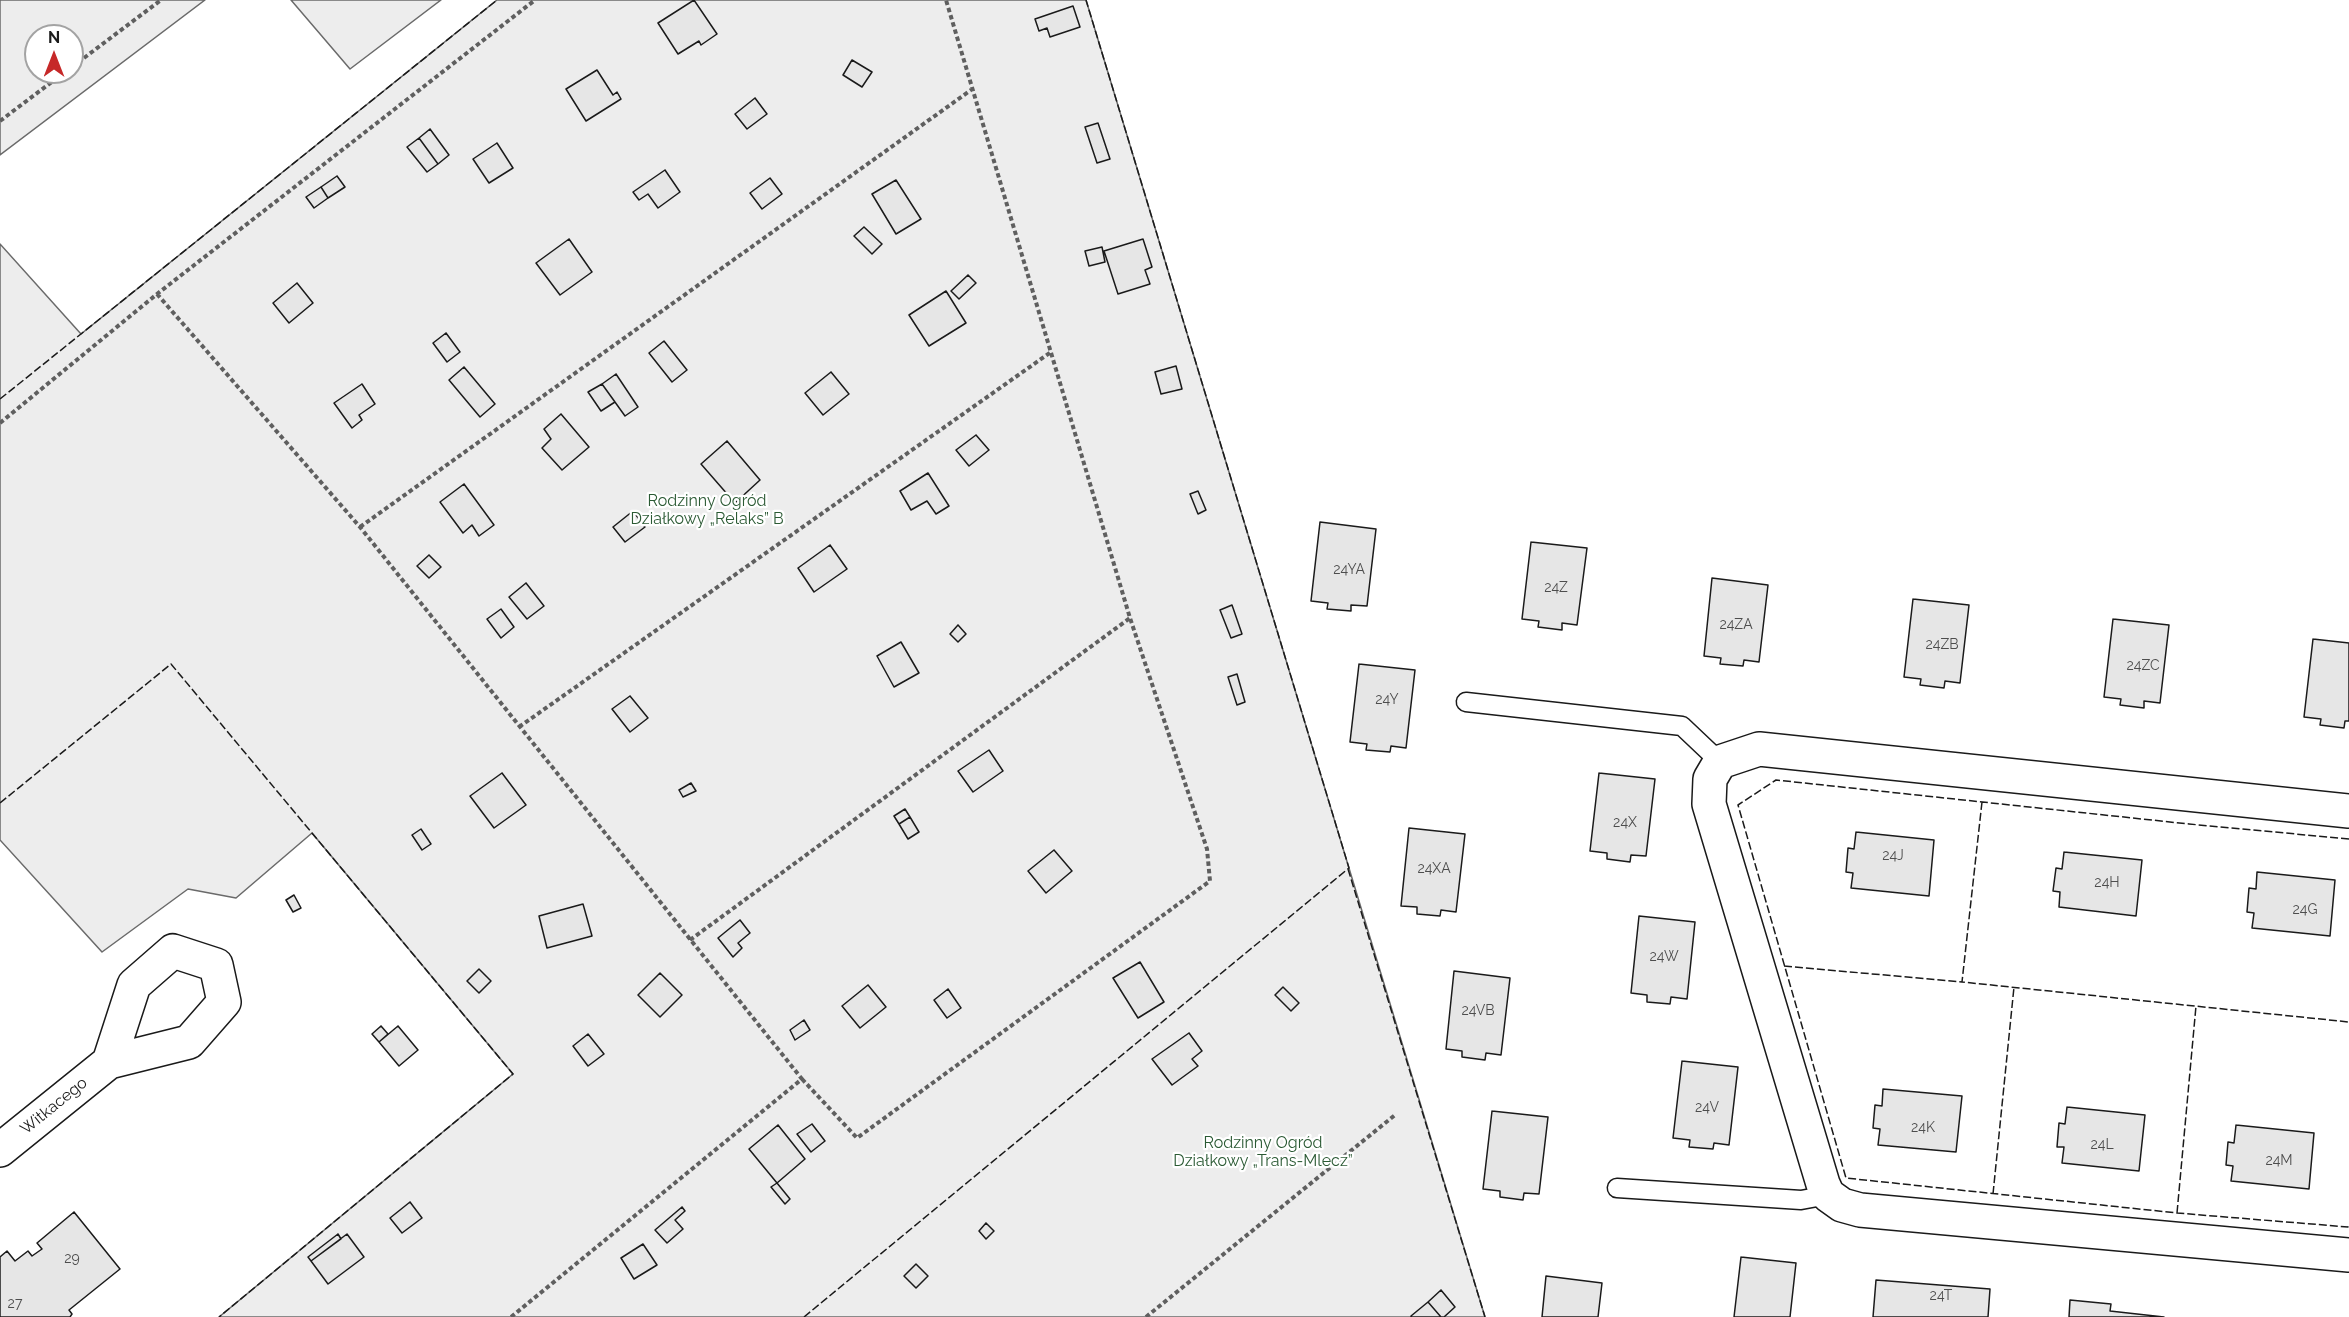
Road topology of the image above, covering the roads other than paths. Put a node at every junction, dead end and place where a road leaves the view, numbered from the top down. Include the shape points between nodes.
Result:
1 (1466, 702) dead end
2 (1720, 762) junction
3 (2349, 812) edge
4 (109, 1062) dead end
5 (0, 1150) edge
6 (1617, 1188) dead end
7 (1828, 1195) junction
8 (2349, 1256) edge

1 - 2 lane via 1682,726
2 - 3 street via 1759,749
2 - 7 street via 1710,778 1709,804
4 - 5 street, Witkacego
6 - 7 lane via 1801,1200
7 - 8 street via 1842,1205 1860,1210

